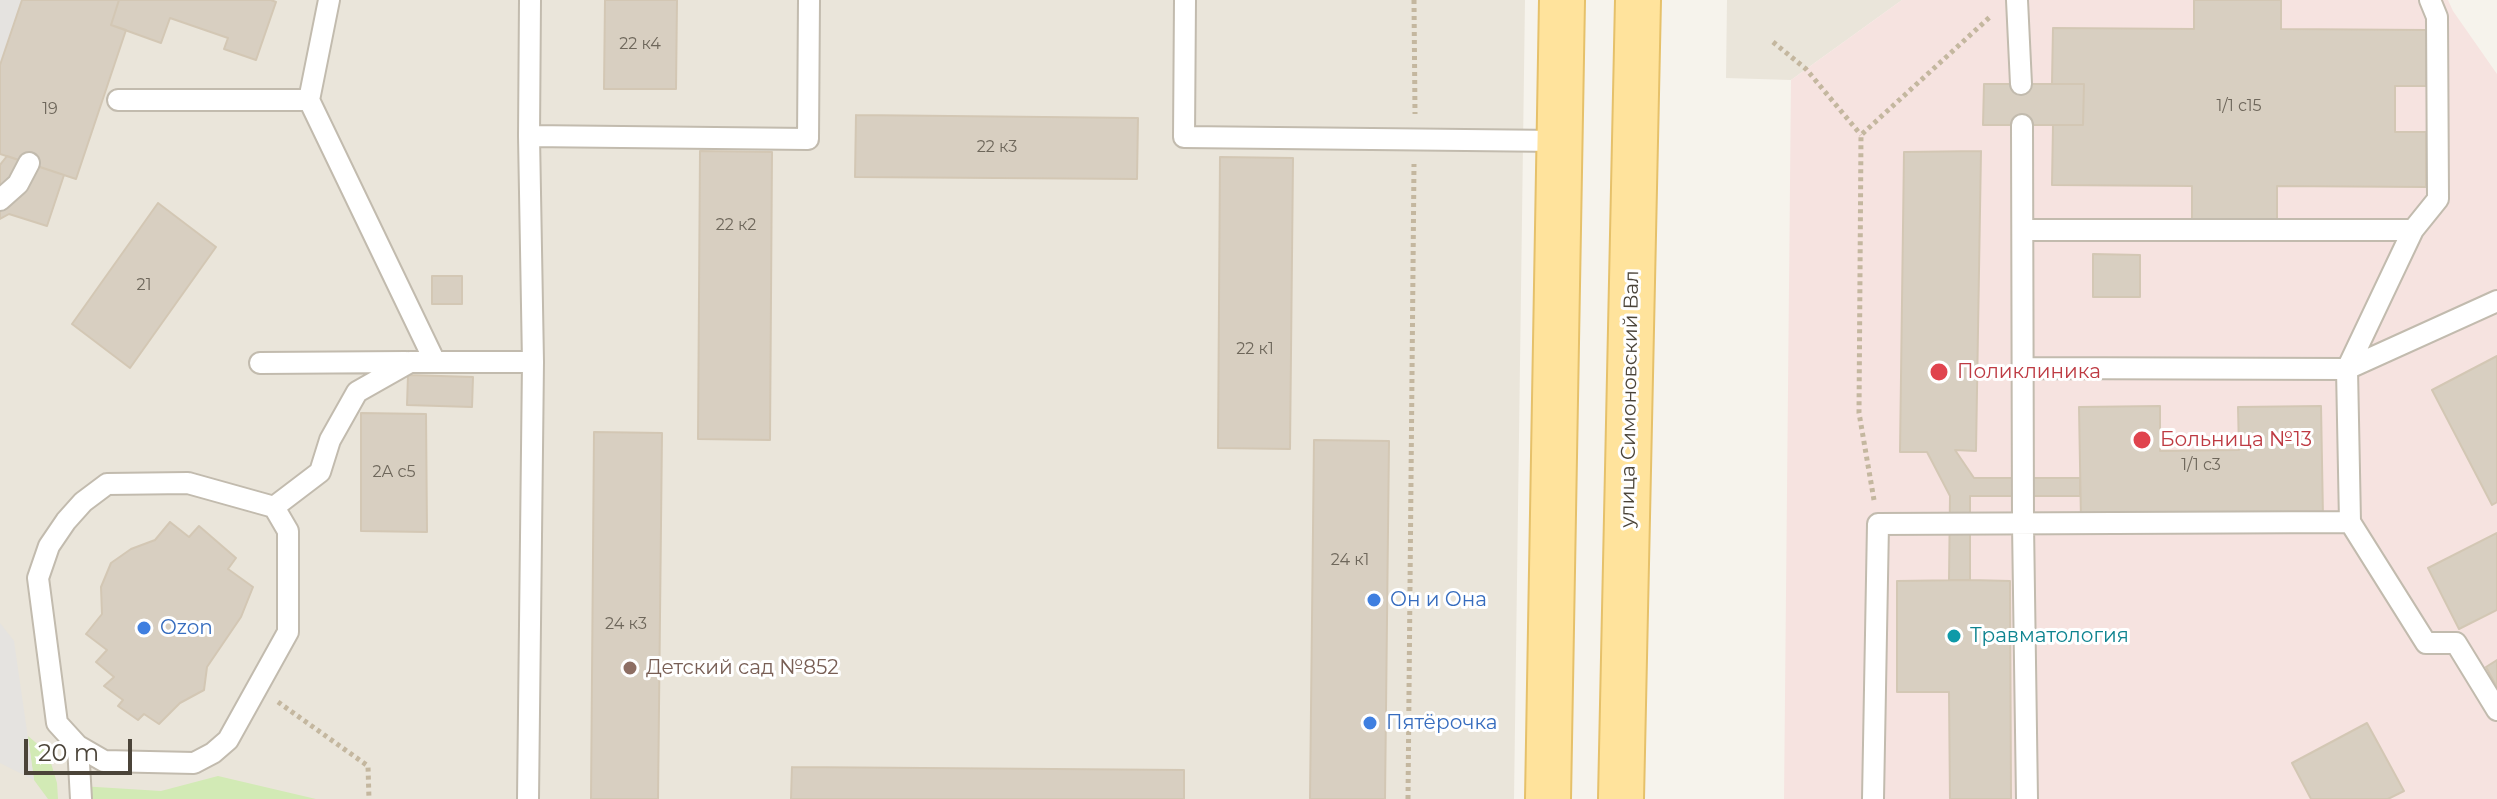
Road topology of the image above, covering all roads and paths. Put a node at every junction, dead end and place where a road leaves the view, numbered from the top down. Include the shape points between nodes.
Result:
1 (329, 0) edge
2 (530, 0) edge
3 (809, 0) edge
4 (1185, 0) edge
5 (1414, 0) edge
6 (1562, 0) edge
7 (1638, 0) edge
8 (2017, 0) edge
9 (2430, 0) edge
10 (1997, 10) dead end
11 (1773, 42) dead end
12 (2021, 84) dead end
13 (118, 100) dead end
14 (309, 100) junction
15 (2022, 125) dead end
16 (1861, 135) junction
17 (529, 136) junction
18 (1415, 139) junction
19 (1559, 141) junction
20 (29, 163) dead end
21 (0, 200) edge
22 (2023, 230) junction
23 (2413, 230) junction
24 (2497, 301) edge
25 (410, 362) junction
26 (435, 362) junction
27 (533, 362) junction
28 (260, 363) dead end
29 (2022, 368) junction
30 (2347, 369) junction
31 (274, 507) junction
32 (2350, 522) junction
33 (1878, 524) junction
34 (2023, 524) junction
35 (257, 687) junction
36 (2497, 710) edge
37 (78, 746) junction
38 (81, 799) edge
39 (369, 799) edge
40 (528, 799) edge
41 (1408, 799) edge
42 (1548, 799) edge
43 (1621, 799) edge
44 (1873, 799) edge
45 (2027, 799) edge

1 - 14 lane
2 - 17 lane
3 - 17 lane via 808,139
4 - 18 lane via 1184,137
5 - 18 path
6 - 19 main road
7 - 43 main road, улица Симоновский Вал
8 - 12 lane
9 - 23 lane via 2437,17 2438,199
10 - 16 path
11 - 16 path via 1806,69
13 - 14 lane
14 - 26 lane
15 - 22 lane
16 - 33 path via 1859,413
17 - 27 lane
18 - 19 lane
18 - 41 path
19 - 42 main road
20 - 21 lane via 18,184
22 - 23 lane
22 - 29 lane
23 - 30 lane
24 - 30 lane
25 - 26 lane
25 - 28 lane
25 - 31 lane via 357,392 330,440 320,472
26 - 27 lane
27 - 40 lane
29 - 30 lane
29 - 34 lane
30 - 32 lane
31 - 35 lane via 288,531 288,632
31 - 37 lane via 188,483 107,484 66,521 49,546 38,578 57,723
32 - 34 lane
32 - 36 lane via 2426,643 2456,643
33 - 34 lane
33 - 44 lane
34 - 45 lane
35 - 37 lane via 228,740 194,763 104,761
35 - 39 path via 368,766
37 - 38 lane

